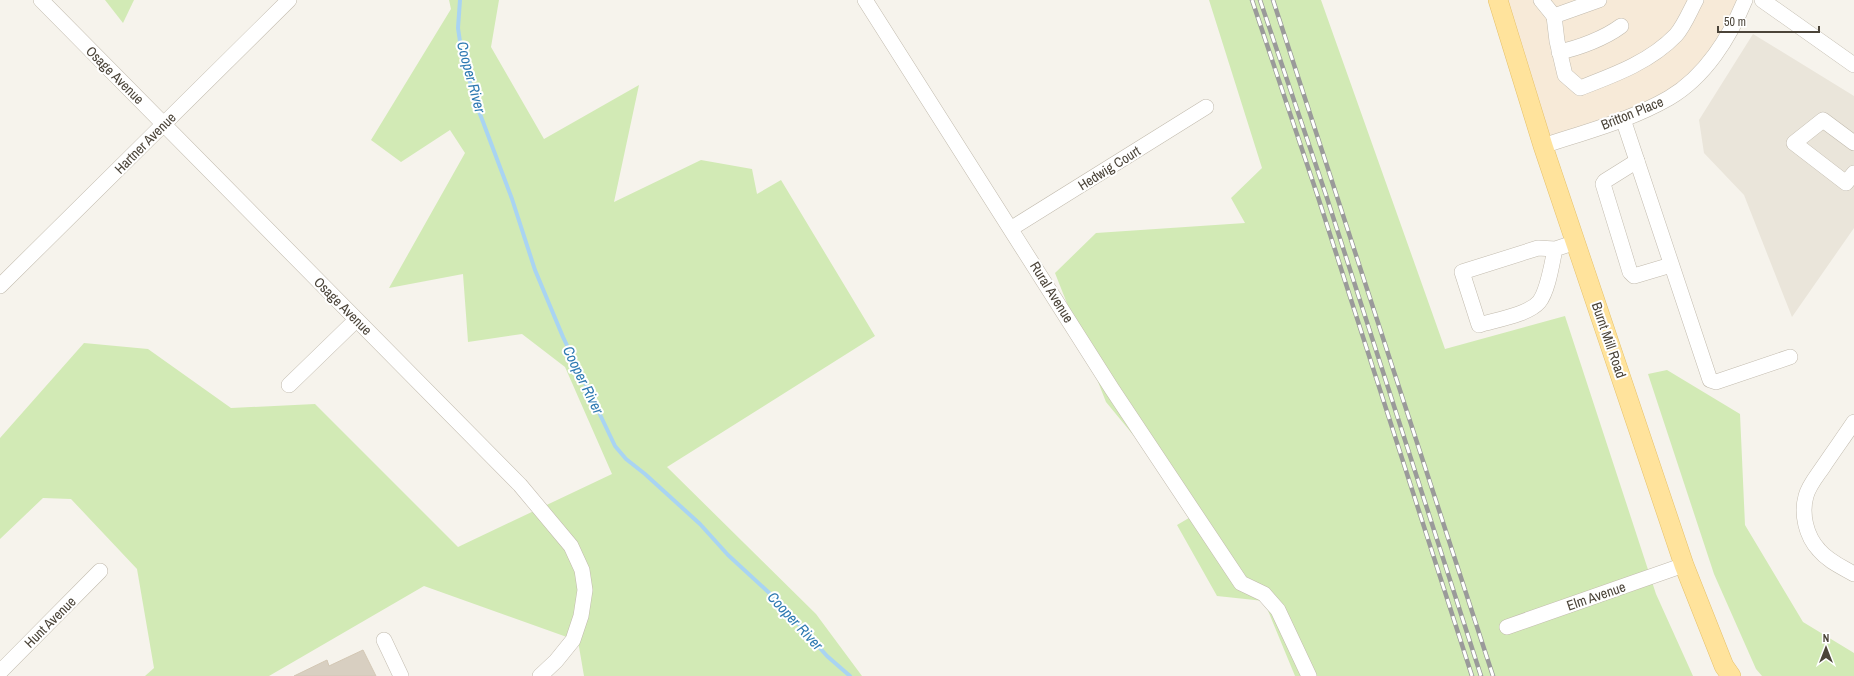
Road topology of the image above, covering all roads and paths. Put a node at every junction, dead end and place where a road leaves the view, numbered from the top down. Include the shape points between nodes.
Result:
1 (41, 0) edge
2 (289, 0) edge
3 (865, 0) edge
4 (1498, 0) edge
5 (1541, 0) edge
6 (1599, 0) edge
7 (1696, 0) edge
8 (1745, 0) edge
9 (1762, 0) edge
10 (1554, 16) junction
11 (1621, 26) dead end
12 (1559, 52) junction
13 (1854, 65) edge
14 (1206, 107) dead end
15 (1623, 119) junction
16 (164, 124) junction
17 (1854, 142) edge
18 (1543, 146) junction
19 (1637, 160) junction
20 (1854, 173) edge
21 (1012, 228) junction
22 (1576, 242) junction
23 (1555, 249) junction
24 (1671, 265) junction
25 (0, 286) edge
26 (356, 320) junction
27 (1790, 357) dead end
28 (289, 385) dead end
29 (1854, 422) edge
30 (1684, 565) junction
31 (100, 572) dead end
32 (1854, 574) edge
33 (1507, 627) dead end
34 (384, 640) dead end
35 (0, 672) edge
36 (401, 676) edge
37 (540, 676) edge
38 (1309, 676) edge
39 (1731, 676) edge

1 - 16 street, Osage Avenue
2 - 16 street, Hartner Avenue
3 - 21 street, Rural Avenue
4 - 18 main road, Burnt Mill Road
5 - 10 street
6 - 10 street
7 - 12 street via 1677,34 1649,56 1614,75 1586,86 1580,88 1564,75
8 - 15 street, Britton Place via 1730,32 1689,83 1670,97
9 - 13 street
10 - 12 street
11 - 12 street via 1612,33
14 - 21 street, Hedwig Court
15 - 18 street, Britton Place
15 - 19 street
16 - 25 street, Hartner Avenue
16 - 26 street, Osage Avenue
17 - 20 street via 1823,120 1794,143 1846,183
18 - 22 main road, Burnt Mill Road
19 - 24 street
19 - 24 street via 1603,184 1630,272 1634,276
21 - 38 street, Rural Avenue via 1112,389 1241,583 1264,594 1278,610
22 - 23 street
22 - 30 main road, Burnt Mill Road
23 - 23 street via 1538,248 1462,272 1479,325 1530,310 1539,302 1544,294
24 - 27 street via 1710,380 1716,382
26 - 28 street
26 - 37 street, Osage Avenue via 520,485 571,546 582,570 585,590 581,616 573,640
29 - 32 street via 1812,483 1804,507 1805,524 1818,550
30 - 33 street, Elm Avenue
30 - 39 main road, Burnt Mill Road via 1724,666
31 - 35 street, Hunt Avenue
34 - 36 street

